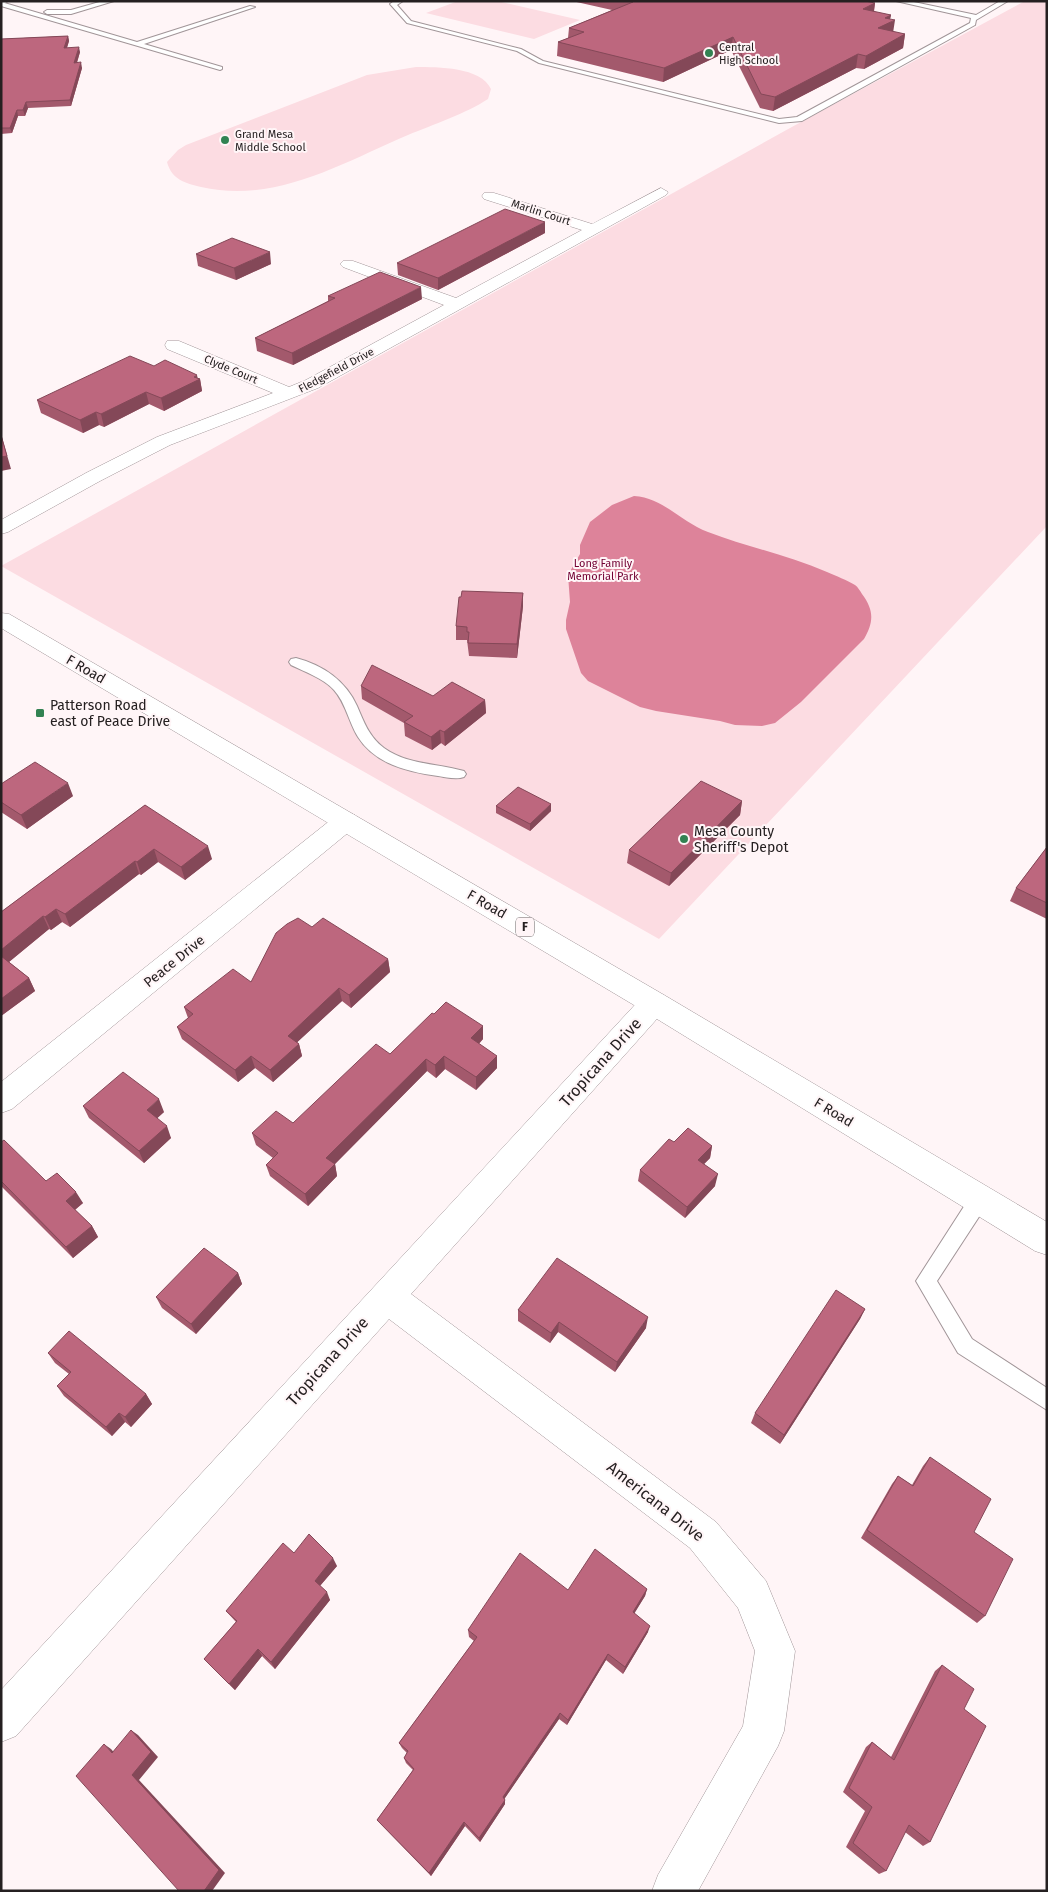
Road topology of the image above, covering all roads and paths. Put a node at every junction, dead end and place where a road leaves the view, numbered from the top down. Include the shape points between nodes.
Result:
1 (111, 1) edge
2 (400, 1) edge
3 (899, 1) edge
4 (1005, 1) edge
5 (2, 2) edge
6 (252, 7) dead end
7 (15, 8) junction
8 (977, 17) junction
9 (136, 44) junction
10 (220, 68) dead end
11 (661, 192) dead end
12 (489, 196) dead end
13 (594, 229) junction
14 (348, 264) dead end
15 (457, 304) junction
16 (173, 345) dead end
17 (290, 394) junction
18 (1, 528) edge
19 (1, 619) edge
20 (296, 662) dead end
21 (459, 774) dead end
22 (346, 821) junction
23 (654, 1003) junction
24 (1, 1100) edge
25 (978, 1200) junction
26 (1047, 1240) edge
27 (386, 1296) junction
28 (1047, 1400) edge
29 (1, 1721) edge
30 (674, 1891) edge

1 - 7 lane via 71,12
2 - 8 lane via 393,4 409,22 519,50 541,62 779,121 799,119 973,24
3 - 8 lane
4 - 8 lane
5 - 7 lane
6 - 9 lane
7 - 9 lane
9 - 10 lane
11 - 13 street, Fledgefield Drive
12 - 13 street, Marlin Court
13 - 15 street, Fledgefield Drive
14 - 15 street
15 - 17 street, Fledgefield Drive
16 - 17 street, Clyde Court
17 - 18 street, Fledgefield Drive via 149,448
19 - 22 street, F Road / F
20 - 21 lane via 338,686 358,728 383,753 403,764
22 - 23 street, F Road / F
22 - 24 street, Peace Drive
23 - 25 street, F Road / F
23 - 27 street, Tropicana Drive
25 - 26 street, F Road / F
25 - 28 lane via 926,1281 965,1346
27 - 29 street, Tropicana Drive
27 - 30 street, Americana Drive via 702,1535 752,1595 775,1651 763,1731

